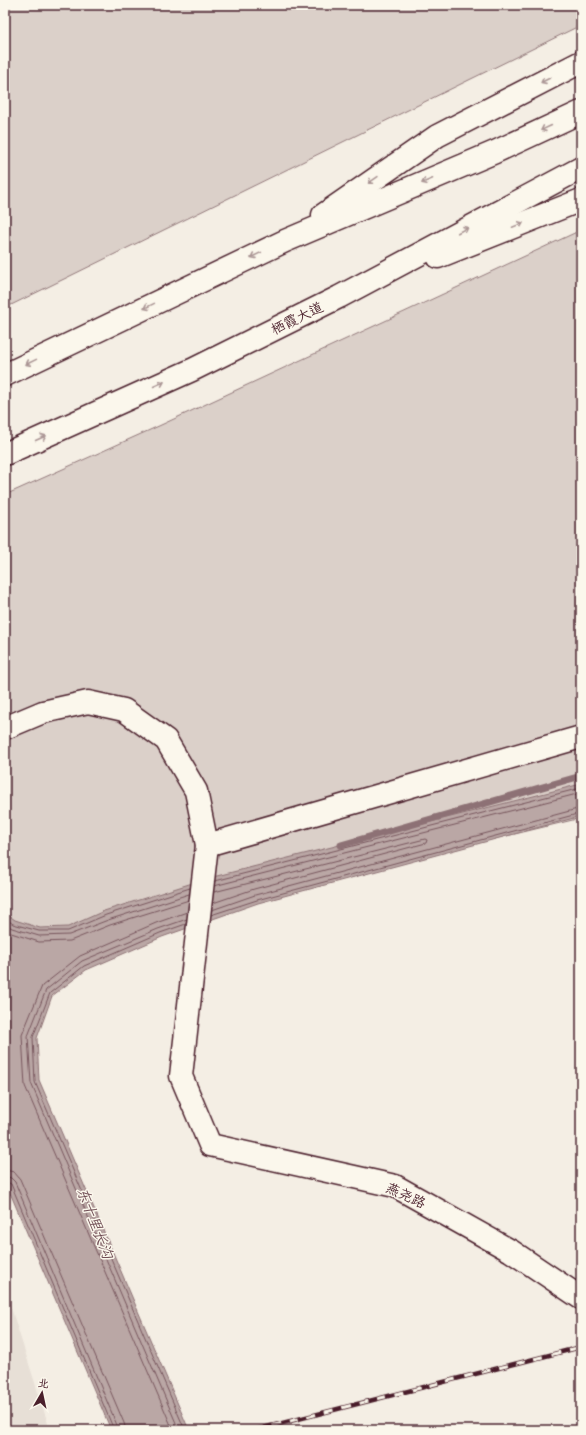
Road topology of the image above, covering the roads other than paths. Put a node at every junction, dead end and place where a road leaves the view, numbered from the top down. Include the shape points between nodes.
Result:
1 (581, 62) edge
2 (581, 112) edge
3 (581, 168) edge
4 (581, 200) edge
5 (285, 241) junction
6 (339, 297) junction
7 (5, 375) edge
8 (5, 454) edge
9 (5, 728) edge
10 (581, 737) edge
11 (207, 845) junction
12 (581, 1298) edge

1 -> 5 main road via 437,136
2 -> 5 main road via 495,152
6 -> 3 main road, 栖霞大道
6 -> 4 main road
5 -> 7 main road
8 -> 6 main road, 栖霞大道 via 230,351
9 - 11 main road via 43,712 88,702 124,710 166,740 196,791
10 - 11 main road
11 - 12 main road, 燕尧路 via 181,1076 210,1145 395,1186 511,1251

